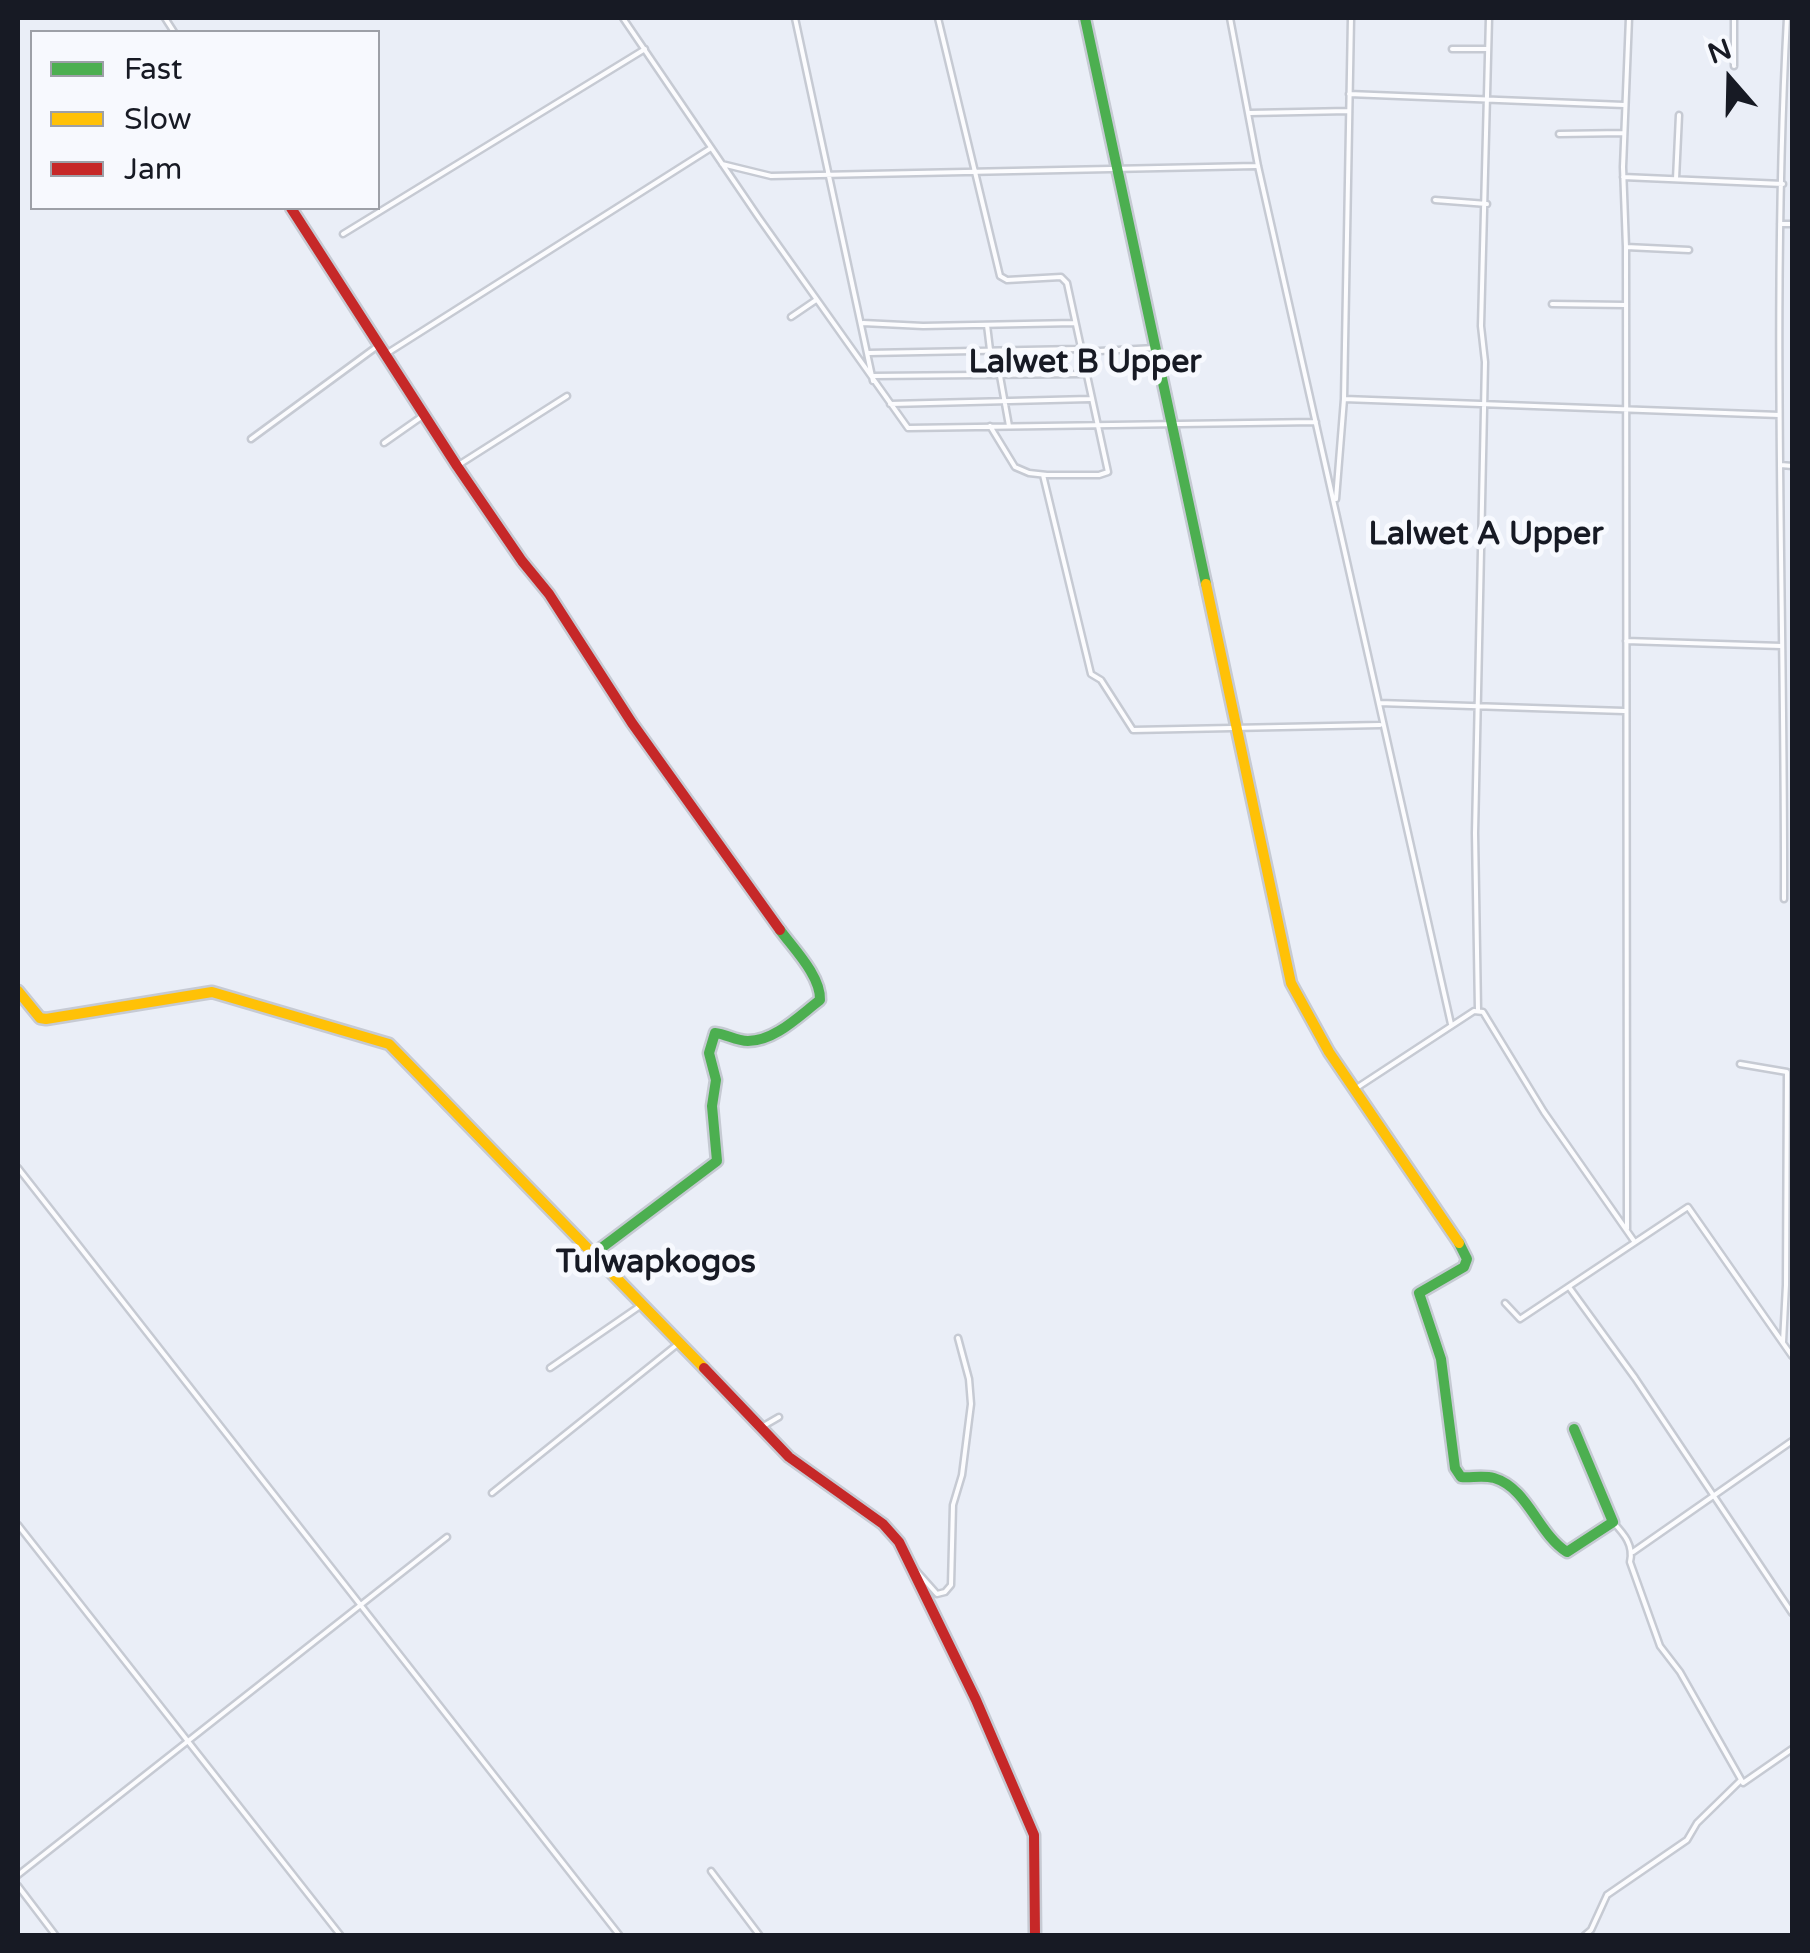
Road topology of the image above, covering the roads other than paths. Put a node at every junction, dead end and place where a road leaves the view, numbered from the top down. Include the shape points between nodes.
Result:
1 (623, 18) edge
2 (795, 18) edge
3 (938, 18) edge
4 (1085, 18) edge
5 (1230, 18) edge
6 (1351, 18) edge
7 (1489, 18) edge
8 (1630, 18) edge
9 (1734, 18) edge
10 (1788, 18) edge
11 (1452, 48) dead end
12 (1488, 49) junction
13 (644, 50) junction
14 (1734, 66) dead end
15 (1349, 94) junction
16 (1487, 100) junction
17 (1626, 105) junction
18 (1348, 111) junction
19 (1250, 113) junction
20 (1679, 115) dead end
21 (1624, 133) junction
22 (1559, 134) dead end
23 (711, 148) junction
24 (722, 164) junction
25 (1258, 166) junction
26 (1117, 169) junction
27 (974, 170) junction
28 (830, 175) junction
29 (1782, 175) junction
30 (1792, 175) edge
31 (1623, 177) junction
32 (1676, 180) junction
33 (1783, 184) junction
34 (1434, 200) dead end
35 (1486, 204) junction
36 (292, 210) edge
37 (1780, 224) junction
38 (1792, 224) edge
39 (343, 234) dead end
40 (1626, 246) junction
41 (1688, 250) dead end
42 (816, 300) junction
43 (1552, 304) dead end
44 (1625, 305) junction
45 (790, 317) dead end
46 (862, 323) junction
47 (1076, 323) junction
48 (987, 326) junction
49 (1155, 348) junction
50 (383, 349) junction
51 (1081, 350) junction
52 (990, 351) junction
53 (868, 353) junction
54 (1086, 374) junction
55 (1000, 376) junction
56 (873, 379) junction
57 (567, 396) dead end
58 (1091, 399) junction
59 (1344, 399) junction
60 (1005, 400) junction
61 (890, 404) junction
62 (1484, 404) junction
63 (1624, 409) junction
64 (424, 415) junction
65 (1780, 415) junction
66 (1316, 422) junction
67 (1172, 425) junction
68 (990, 426) junction
69 (1009, 426) junction
70 (1098, 426) junction
71 (250, 439) dead end
72 (384, 443) dead end
73 (1781, 465) junction
74 (457, 466) junction
75 (1792, 466) edge
76 (1043, 475) junction
77 (1335, 504) junction
78 (1626, 641) junction
79 (1784, 646) junction
80 (1379, 703) junction
81 (1479, 706) junction
82 (1626, 711) junction
83 (1382, 725) junction
84 (1238, 728) junction
85 (1784, 802) junction
86 (1792, 802) edge
87 (1784, 900) dead end
88 (18, 990) edge
89 (1478, 1010) junction
90 (1451, 1024) junction
91 (1740, 1064) dead end
92 (1354, 1089) junction
93 (1790, 1156) edge
94 (18, 1168) edge
95 (1627, 1229) junction
96 (1634, 1241) junction
97 (592, 1255) junction
98 (1790, 1275) edge
99 (1568, 1286) junction
100 (642, 1304) junction
101 (1505, 1304) dead end
102 (958, 1338) dead end
103 (1783, 1342) junction
104 (679, 1343) junction
105 (1792, 1356) edge
106 (550, 1368) dead end
107 (779, 1416) dead end
108 (760, 1428) junction
109 (1574, 1429) dead end
110 (1792, 1441) edge
111 (492, 1493) dead end
112 (1712, 1495) junction
113 (1613, 1522) junction
114 (18, 1525) edge
115 (447, 1537) dead end
116 (1633, 1552) junction
117 (910, 1565) junction
118 (361, 1605) junction
119 (1792, 1613) edge
120 (189, 1741) junction
121 (1792, 1749) edge
122 (1741, 1780) junction
123 (711, 1871) dead end
124 (18, 1875) edge
125 (18, 1886) edge
126 (56, 1936) edge
127 (341, 1936) edge
128 (620, 1936) edge
129 (760, 1936) edge
130 (1035, 1936) edge
131 (1584, 1936) edge

1 - 13 street
2 - 28 street
3 - 27 street
4 - 26 street
5 - 19 street
6 - 15 street
7 - 12 street
8 - 17 street
9 - 14 street
10 - 29 street
11 - 12 street
12 - 16 street
13 - 23 street
13 - 39 street
15 - 16 street
15 - 18 street
16 - 17 street
16 - 35 street
17 - 21 street
18 - 19 street
18 - 59 street
19 - 25 street
20 - 32 street
21 - 22 street
21 - 31 street
23 - 24 street
23 - 50 street
24 - 28 street via 770,176
24 - 42 street
25 - 26 street
25 - 66 street
26 - 27 street
26 - 49 street
27 - 28 street
27 - 47 street via 1000,276 1061,276
28 - 46 street
29 - 30 street
29 - 33 street
31 - 32 street
31 - 40 street
32 - 33 street
33 - 37 street
34 - 35 street
35 - 62 street
36 - 50 street
37 - 38 street
37 - 65 street
40 - 41 street
40 - 44 street
42 - 45 street
42 - 56 street
43 - 44 street
44 - 63 street
46 - 48 street
46 - 53 street
47 - 48 street
47 - 51 street
48 - 52 street
49 - 51 street
49 - 67 street
50 - 64 street
50 - 71 street
51 - 52 street
51 - 54 street
52 - 53 street
53 - 56 street
54 - 55 street
54 - 58 street
55 - 56 street
55 - 60 street
56 - 61 street
57 - 74 street
58 - 60 street
58 - 70 street
59 - 62 street
59 - 77 street
60 - 61 street
60 - 69 street
61 - 68 street via 915,430
62 - 63 street
62 - 81 street
63 - 65 street
63 - 78 street
64 - 72 street
64 - 74 street
65 - 73 street
66 - 67 street
66 - 77 street
67 - 70 street
67 - 84 street
68 - 69 street
68 - 76 street via 1015,467
69 - 70 street
70 - 76 street via 1107,474
73 - 75 street
73 - 79 street
74 - 97 street via 821,993 761,1039 715,1033 709,1053 717,1161
76 - 84 street via 1091,674 1130,726 1139,732
77 - 80 street
78 - 79 street
78 - 82 street
79 - 85 street
80 - 81 street
80 - 83 street
81 - 82 street
81 - 89 street
82 - 95 street
83 - 84 street
83 - 90 street
84 - 92 street via 1291,984
85 - 86 street
85 - 87 street
88 - 97 street via 46,1019 212,992 389,1044
89 - 90 street
89 - 95 street
90 - 92 street
91 - 93 street via 1787,1072
92 - 113 street via 1467,1259 1419,1293 1441,1358 1457,1473 1492,1477 1510,1488 1564,1552
93 - 98 street
94 - 118 street
95 - 96 street
96 - 99 street
96 - 103 street via 1692,1209
97 - 100 street
98 - 103 street
99 - 101 street via 1520,1319
99 - 112 street
100 - 104 street
100 - 106 street
102 - 117 street via 971,1404 952,1505 951,1584 937,1594
103 - 105 street
104 - 108 street
104 - 111 street
107 - 108 street
108 - 117 street via 808,1473 890,1531
109 - 113 street
110 - 112 street
112 - 116 street
112 - 119 street
113 - 116 street
114 - 120 street
115 - 118 street
116 - 122 street via 1630,1562 1660,1646
117 - 130 street via 1034,1835
118 - 120 street
118 - 128 street
120 - 124 street
120 - 127 street
121 - 122 street via 1746,1783
122 - 131 street via 1688,1840 1607,1894
123 - 129 street
125 - 126 street

